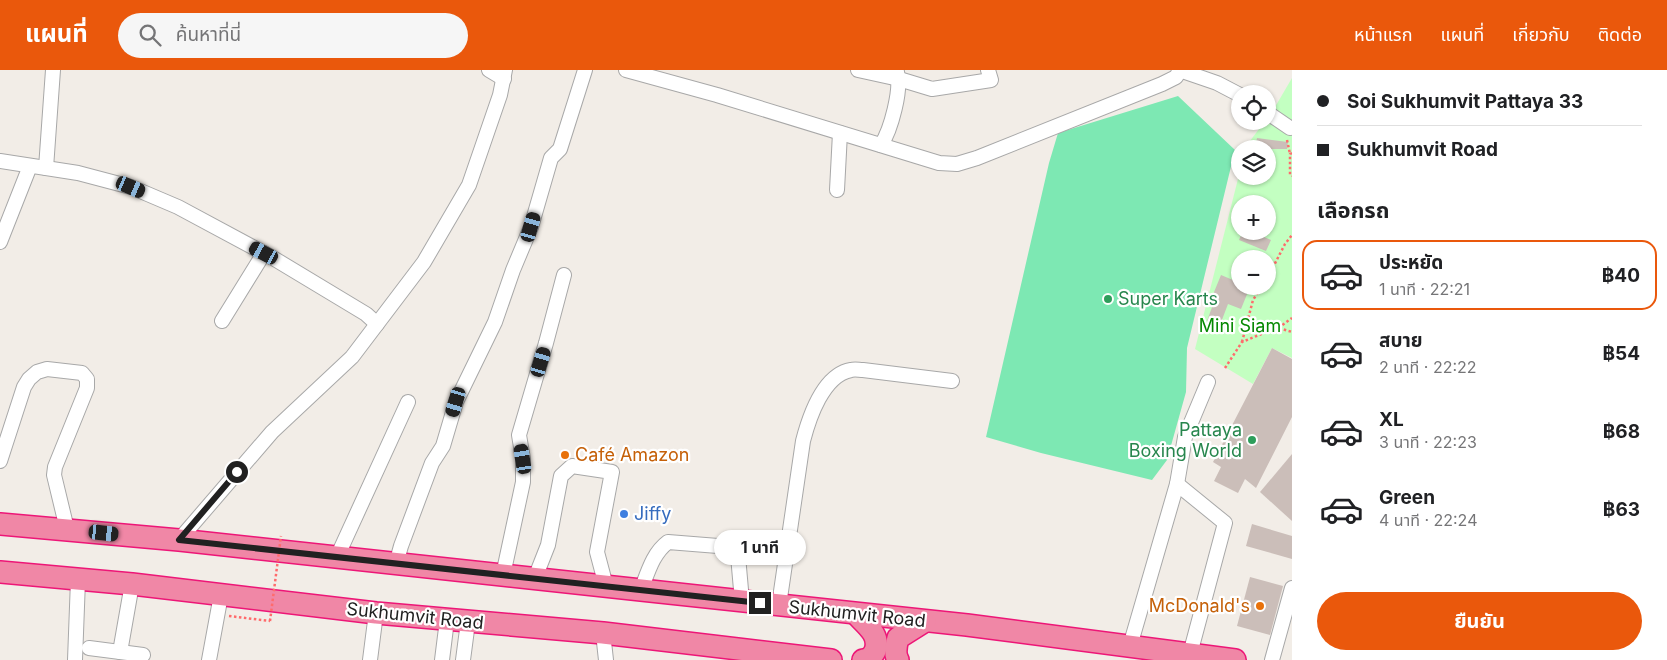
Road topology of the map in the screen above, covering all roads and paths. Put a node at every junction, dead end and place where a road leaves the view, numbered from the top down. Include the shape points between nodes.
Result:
1 (53, 70) edge
2 (489, 70) edge
3 (585, 70) edge
4 (626, 70) edge
5 (858, 70) edge
6 (988, 70) edge
7 (1180, 70) edge
8 (504, 74) edge
9 (898, 74) edge
10 (1231, 90) edge
11 (1276, 118) edge
12 (1290, 128) dead end
13 (840, 133) junction
14 (881, 145) junction
15 (1292, 153) edge
16 (0, 161) edge
17 (30, 166) junction
18 (46, 168) junction
19 (1292, 176) edge
20 (837, 190) dead end
21 (1292, 235) edge
22 (0, 242) edge
23 (264, 253) junction
24 (1276, 261) edge
25 (564, 275) dead end
26 (1256, 295) edge
27 (1292, 318) edge
28 (222, 321) dead end
29 (377, 324) junction
30 (1278, 328) junction
31 (1292, 332) edge
32 (1242, 342) junction
33 (1225, 368) dead end
34 (952, 381) dead end
35 (1208, 382) dead end
36 (408, 402) dead end
37 (0, 461) edge
38 (1176, 484) junction
39 (0, 524) edge
40 (67, 529) junction
41 (281, 536) dead end
42 (179, 540) junction
43 (337, 557) junction
44 (396, 564) junction
45 (0, 572) edge
46 (503, 575) junction
47 (535, 578) junction
48 (78, 580) junction
49 (132, 584) junction
50 (606, 586) junction
51 (1292, 588) edge
52 (641, 590) junction
53 (742, 601) junction
54 (219, 605) junction
55 (779, 605) junction
56 (376, 613) junction
57 (856, 614) junction
58 (448, 620) junction
59 (924, 621) junction
60 (468, 622) junction
61 (604, 633) junction
62 (1130, 646) junction
63 (89, 648) dead end
64 (120, 652) junction
65 (1190, 654) junction
66 (143, 655) dead end
67 (803, 658) edge
68 (75, 660) edge
69 (209, 660) edge
70 (370, 660) edge
71 (442, 660) edge
72 (463, 660) edge
73 (606, 660) edge
74 (831, 660) edge
75 (863, 660) edge
76 (898, 660) edge
77 (1235, 660) edge
78 (1272, 660) edge

1 - 18 street
2 - 8 street
3 - 44 street via 560,149 551,158 531,227 495,322 456,402 443,446 432,463
4 - 13 street
5 - 9 street
6 - 9 street via 991,80 932,88
7 - 10 street
7 - 14 street via 1176,77 1162,84 957,164 939,163
8 - 29 street via 500,95 469,185 424,262
9 - 14 street via 897,94 887,136
11 - 12 street
13 - 14 street
13 - 20 street
15 - 19 path
16 - 17 street
17 - 18 street
17 - 22 street
18 - 23 street via 131,187 178,207
21 - 24 path
23 - 28 street
23 - 29 street via 366,314
25 - 46 street via 519,435 523,482
26 - 32 path
27 - 30 path
29 - 42 street via 352,357 272,432
30 - 31 path
30 - 32 path
32 - 33 path
34 - 55 street via 850,370 829,384 809,420 803,441
35 - 38 street via 1185,437
36 - 43 street
37 - 40 street via 29,379 47,369 82,373 87,378 87,388 54,475
38 - 62 street
38 - 65 street via 1225,523
39 - 40 highway, Sukhumvit Road
40 - 42 highway, Sukhumvit Road
41 - 54 path, bridge via 270,621
42 - 43 highway, Sukhumvit Road
43 - 44 highway, Sukhumvit Road
44 - 46 highway, Sukhumvit Road
45 - 48 highway, Sukhumvit Road
46 - 47 highway, Sukhumvit Road
47 - 50 highway, Sukhumvit Road
47 - 50 street via 548,545 561,476 572,466 612,472 597,552
48 - 49 highway, Sukhumvit Road
48 - 68 street
49 - 54 highway, Sukhumvit Road
49 - 64 street
50 - 52 highway, Sukhumvit Road
51 - 78 street
52 - 53 highway, Sukhumvit Road
52 - 53 street via 655,555 668,542 718,546 734,549 738,556
53 - 55 highway, Sukhumvit Road
54 - 56 highway, Sukhumvit Road
54 - 69 street
55 - 57 highway, Sukhumvit Road
56 - 58 highway, Sukhumvit Road
56 - 70 street
57 - 59 highway, Sukhumvit Road
57 - 75 highway via 875,636 877,644 874,654
58 - 60 highway, Sukhumvit Road
58 - 71 street
59 - 62 highway, Sukhumvit Road
59 - 76 highway via 898,638 895,648
60 - 61 highway, Sukhumvit Road
60 - 72 street
61 - 67 highway, Sukhumvit Road
61 - 73 street
62 - 65 highway, Sukhumvit Road
63 - 64 street
64 - 66 street
65 - 77 highway, Sukhumvit Road
67 - 74 highway, Sukhumvit Road

